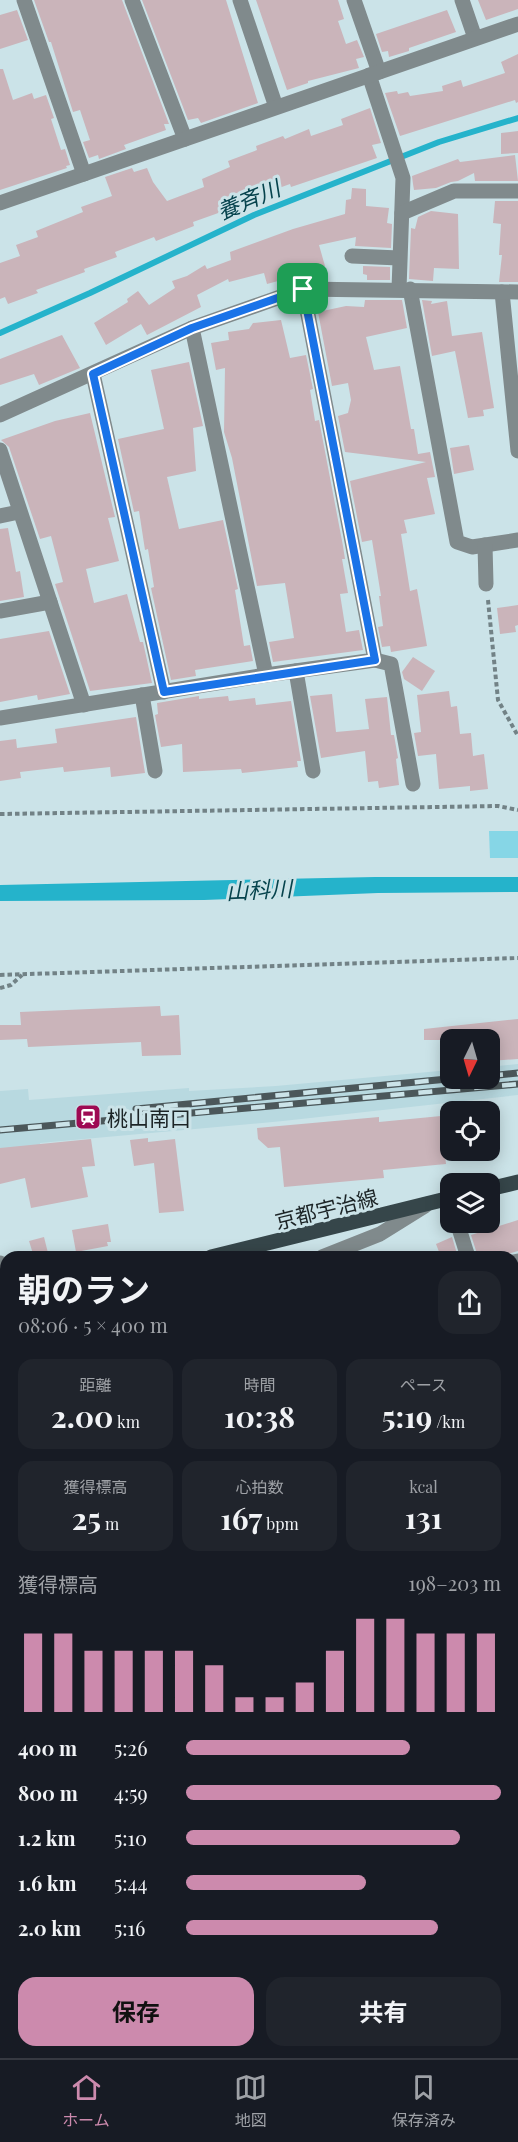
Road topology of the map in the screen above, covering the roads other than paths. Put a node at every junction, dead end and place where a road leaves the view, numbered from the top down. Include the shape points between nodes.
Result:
1 (24, 0) edge
2 (132, 0) edge
3 (240, 0) edge
4 (354, 0) edge
5 (462, 0) edge
6 (518, 24) edge
7 (475, 38) junction
8 (374, 73) junction
9 (276, 107) junction
10 (185, 139) junction
11 (84, 174) junction
12 (518, 191) edge
13 (0, 203) edge
14 (402, 213) junction
15 (352, 256) dead end
16 (399, 258) junction
17 (303, 289) junction
18 (404, 289) junction
19 (510, 292) edge
20 (192, 328) junction
21 (93, 374) junction
22 (0, 415) edge
23 (0, 450) edge
24 (518, 451) edge
25 (19, 512) junction
26 (0, 516) edge
27 (518, 540) edge
28 (485, 545) junction
29 (486, 584) road end
30 (50, 602) junction
31 (0, 611) edge
32 (375, 660) junction
33 (296, 671) junction
34 (266, 675) junction
35 (164, 692) junction
36 (142, 695) junction
37 (84, 705) junction
38 (0, 718) edge
39 (155, 771) dead end
40 (313, 771) dead end
41 (412, 784) dead end
42 (518, 1182) edge
43 (500, 1186) edge
44 (440, 1202) edge
45 (428, 1204) junction
46 (460, 1233) edge
47 (236, 1251) edge
48 (337, 1251) edge
49 (466, 1251) edge

1 - 11 street
2 - 10 street
3 - 9 street
4 - 8 street
5 - 7 street
6 - 7 street
7 - 8 street
8 - 9 street
8 - 14 street via 403,178
9 - 10 street
10 - 11 street
11 - 13 street
12 - 14 street via 454,191
14 - 16 street
15 - 16 street
16 - 18 street
17 - 18 street
17 - 20 street
17 - 32 street
18 - 19 street
18 - 28 street via 457,542 472,547
19 - 24 street
20 - 21 street
20 - 34 street
21 - 22 street
21 - 35 street
23 - 25 street
25 - 26 street
25 - 30 street
27 - 28 street
28 - 29 street
30 - 31 street
30 - 37 street
32 - 33 street
32 - 41 street via 391,664
33 - 34 street
33 - 40 street
34 - 35 street
35 - 36 street
36 - 37 street
36 - 39 street
37 - 38 street
42 - 43 main road
44 - 45 main road, 京都宇治線
45 - 47 main road, 京都宇治線
45 - 48 street via 380,1234
46 - 49 street

